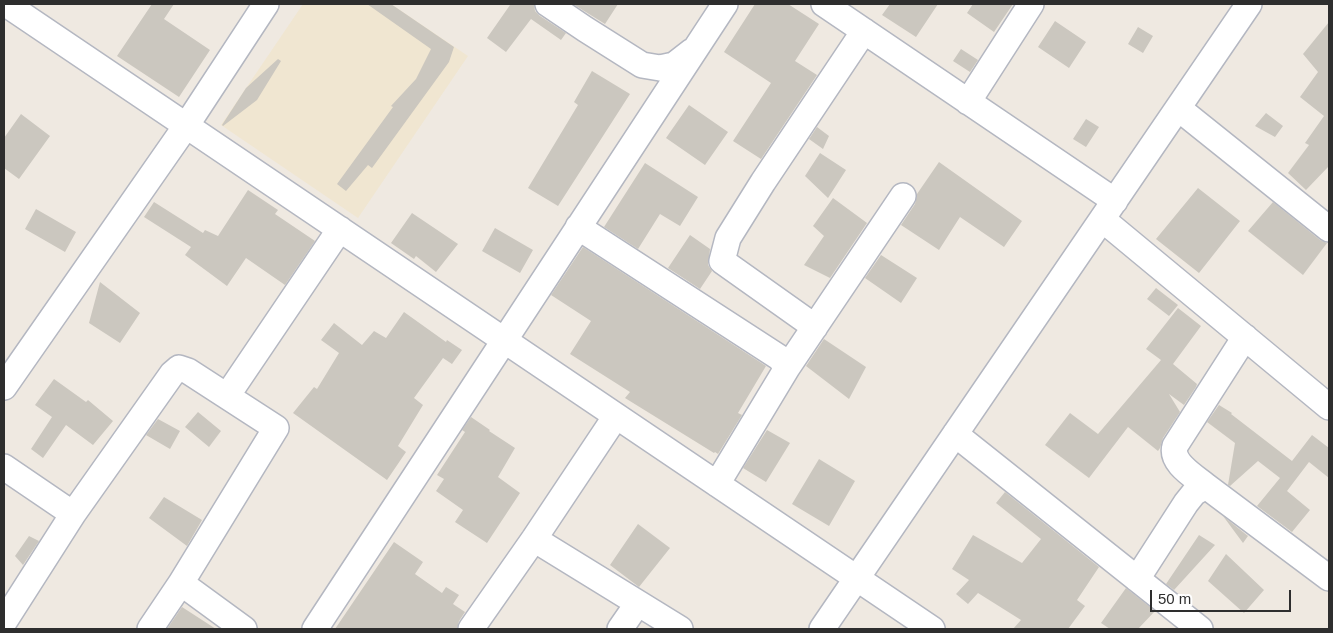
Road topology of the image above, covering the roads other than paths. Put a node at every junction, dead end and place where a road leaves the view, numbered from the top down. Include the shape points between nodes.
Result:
1 (6, 4) edge
2 (266, 4) edge
3 (548, 4) edge
4 (725, 4) edge
5 (824, 4) edge
6 (1031, 4) edge
7 (1250, 4) edge
8 (864, 31) junction
9 (698, 46) junction
10 (968, 102) junction
11 (1178, 108) junction
12 (186, 126) junction
13 (903, 196) dead end
14 (1109, 210) junction
15 (1328, 225) edge
16 (578, 227) junction
17 (340, 229) junction
18 (815, 327) junction
19 (1244, 337) junction
20 (504, 340) junction
21 (787, 368) junction
22 (4, 387) edge
23 (227, 396) junction
24 (1329, 407) edge
25 (616, 416) junction
26 (956, 434) junction
27 (4, 466) edge
28 (717, 484) junction
29 (1206, 486) junction
30 (73, 514) junction
31 (534, 539) junction
32 (1329, 578) edge
33 (856, 579) junction
34 (1137, 579) junction
35 (181, 583) junction
36 (638, 603) junction
37 (835, 619) edge
38 (4, 622) edge
39 (150, 629) edge
40 (244, 629) edge
41 (315, 629) edge
42 (471, 629) edge
43 (620, 629) edge
44 (680, 629) edge
45 (822, 629) edge
46 (932, 629) edge
47 (1200, 629) edge

1 - 12 street
2 - 12 street
3 - 9 street via 642,65 660,68 674,65
4 - 9 street
5 - 8 street
6 - 10 street
7 - 11 street
8 - 10 street
8 - 18 street via 728,238 722,261
9 - 16 street
10 - 14 street
11 - 14 street
11 - 15 street
12 - 17 street
12 - 22 street
13 - 18 street
14 - 19 street
14 - 26 street
16 - 20 street
16 - 21 street via 780,358
17 - 20 street
17 - 23 street
18 - 21 street
19 - 24 street
19 - 29 street via 1173,452 1176,460
20 - 25 street
20 - 41 street
21 - 28 street
23 - 30 street via 179,368
23 - 35 street via 276,428
25 - 28 street
25 - 31 street
26 - 33 street
26 - 34 street
27 - 30 street
28 - 33 street
29 - 32 street
29 - 34 street via 1186,503
30 - 38 street
31 - 36 street
31 - 42 street
33 - 37 street
33 - 46 street
34 - 47 street
35 - 39 street
35 - 40 street
36 - 43 street
36 - 44 street
37 - 45 street

